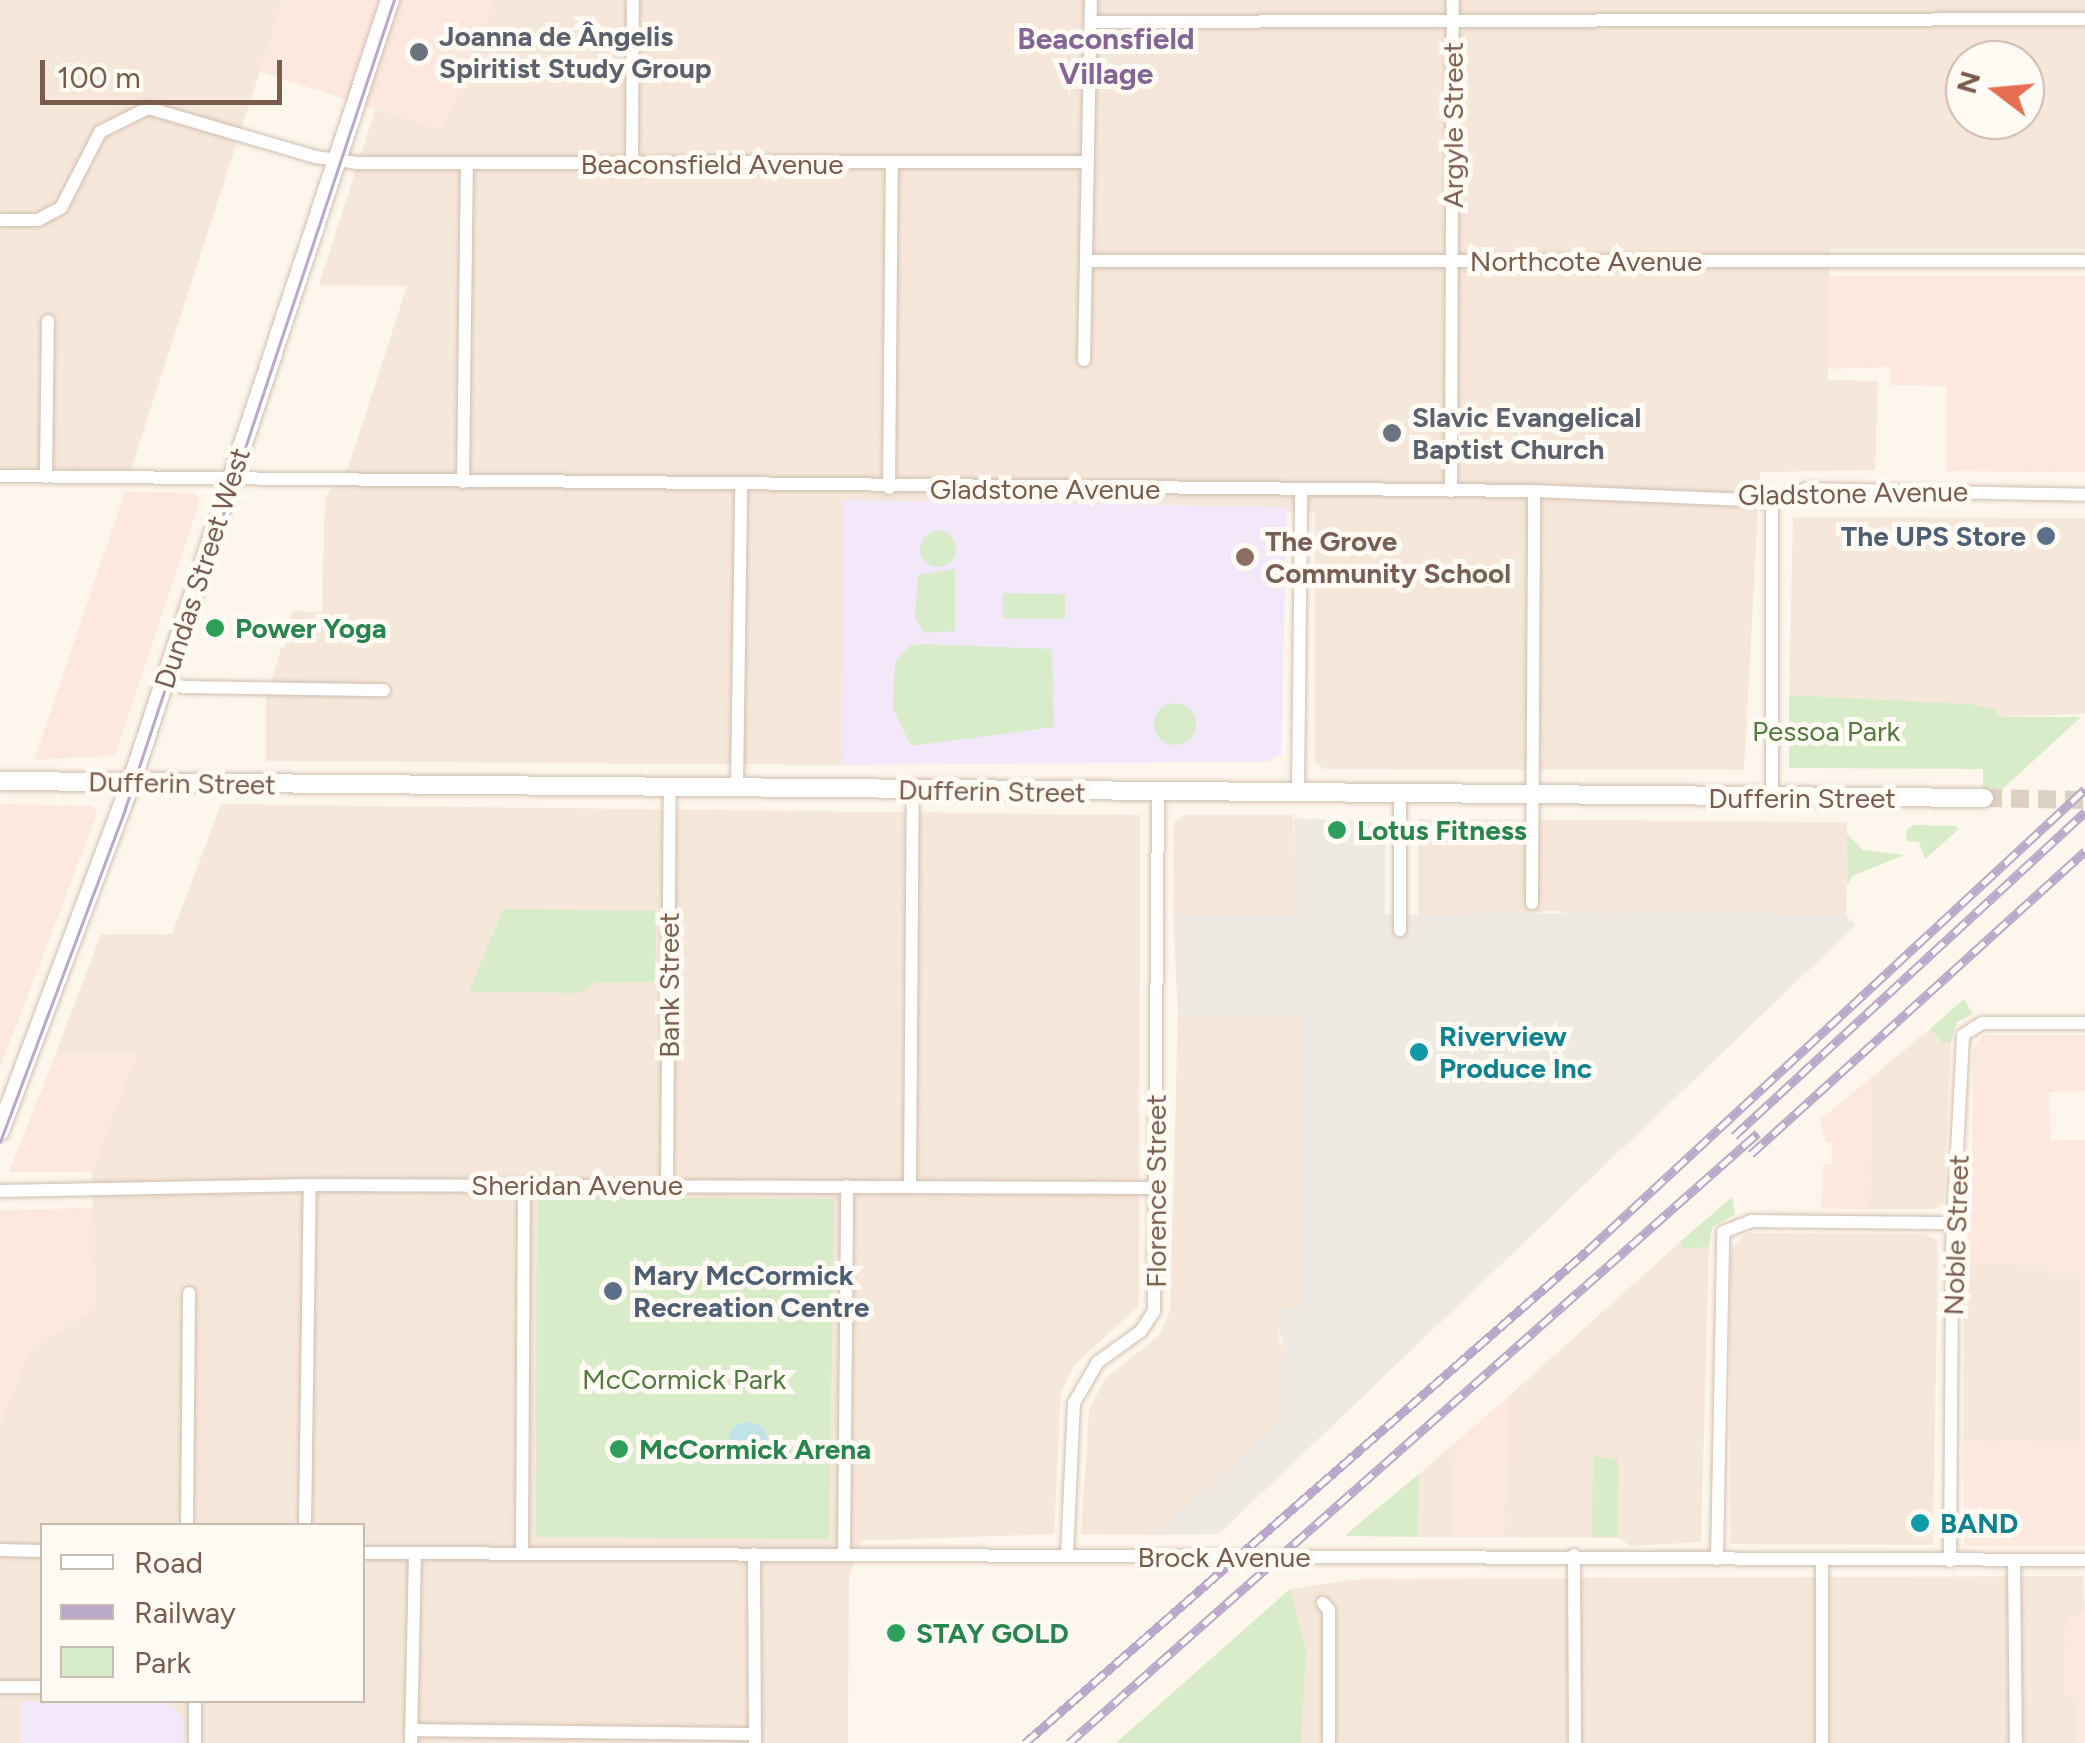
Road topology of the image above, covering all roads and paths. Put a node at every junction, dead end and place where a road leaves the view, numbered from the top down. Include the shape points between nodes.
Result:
1 (390, 0) edge
2 (633, 0) edge
3 (1091, 0) edge
4 (1454, 0) edge
5 (2085, 19) edge
6 (1453, 21) junction
7 (1091, 22) junction
8 (337, 161) junction
9 (1088, 162) junction
10 (467, 164) junction
11 (632, 164) junction
12 (892, 164) junction
13 (0, 220) edge
14 (1087, 261) junction
15 (1452, 262) junction
16 (2085, 262) edge
17 (48, 321) dead end
18 (1084, 360) dead end
19 (0, 476) edge
20 (46, 477) junction
21 (231, 480) junction
22 (463, 482) junction
23 (741, 486) junction
24 (889, 488) junction
25 (1302, 490) junction
26 (1451, 490) junction
27 (1534, 491) junction
28 (2085, 495) edge
29 (1772, 501) junction
30 (164, 681) junction
31 (384, 690) dead end
32 (0, 781) edge
33 (131, 784) junction
34 (670, 787) junction
35 (738, 787) junction
36 (913, 790) junction
37 (1158, 792) junction
38 (1298, 794) junction
39 (1400, 794) junction
40 (1533, 796) junction
41 (1772, 797) junction
42 (1984, 798) tunnel mouth
43 (1532, 904) dead end
44 (1400, 930) dead end
45 (2085, 1023) edge
46 (0, 1131) edge
47 (667, 1184) junction
48 (310, 1185) junction
49 (524, 1185) junction
50 (910, 1185) junction
51 (848, 1186) junction
52 (1155, 1188) junction
53 (0, 1191) edge
54 (1955, 1222) junction
55 (188, 1293) dead end
56 (187, 1523) edge
57 (305, 1523) edge
58 (0, 1550) edge
59 (40, 1551) edge
60 (365, 1553) edge
61 (415, 1553) junction
62 (522, 1553) junction
63 (754, 1554) junction
64 (844, 1555) junction
65 (1574, 1555) junction
66 (1067, 1556) junction
67 (1716, 1559) junction
68 (1822, 1560) junction
69 (2014, 1560) junction
70 (2085, 1560) edge
71 (1950, 1561) junction
72 (1323, 1603) dead end
73 (0, 1686) edge
74 (40, 1687) edge
75 (195, 1703) edge
76 (411, 1736) edge
77 (755, 1738) edge
78 (195, 1743) edge
79 (1329, 1743) edge
80 (1574, 1743) edge
81 (1822, 1743) edge
82 (2016, 1743) edge

1 - 8 main road, Dundas Street West
2 - 11 street
3 - 7 street
4 - 6 street, Argyle Street
5 - 6 street
6 - 7 street
6 - 15 street, Argyle Street
7 - 9 street
8 - 10 street, Beaconsfield Avenue
8 - 13 street, Beaconsfield Avenue via 148,108 100,132 61,208 38,220
8 - 21 main road, Dundas Street West
9 - 12 street, Beaconsfield Avenue
9 - 14 street
10 - 11 street, Beaconsfield Avenue
10 - 22 street
11 - 12 street, Beaconsfield Avenue
12 - 24 street
14 - 15 street, Northcote Avenue
14 - 18 street
15 - 16 street, Northcote Avenue
15 - 26 street, Argyle Street
17 - 20 street
19 - 20 street, Gladstone Avenue
20 - 21 street, Gladstone Avenue
21 - 22 street, Gladstone Avenue
21 - 30 main road, Dundas Street West
22 - 23 street, Gladstone Avenue
23 - 24 street, Gladstone Avenue
23 - 35 street
24 - 25 street, Gladstone Avenue
25 - 26 street, Gladstone Avenue
25 - 38 street
26 - 27 street, Gladstone Avenue
27 - 29 street, Gladstone Avenue
27 - 40 street
28 - 29 street, Gladstone Avenue via 1806,489
29 - 41 street
30 - 31 street via 184,687
30 - 33 main road, Dundas Street West
32 - 33 main road, Dufferin Street
33 - 34 main road, Dufferin Street
33 - 46 main road, Dundas Street West
34 - 35 main road, Dufferin Street
34 - 47 street, Bank Street
35 - 36 main road, Dufferin Street
36 - 37 main road, Dufferin Street
36 - 50 street
37 - 38 main road, Dufferin Street
37 - 52 street, Florence Street
38 - 39 main road, Dufferin Street
39 - 40 main road, Dufferin Street
39 - 44 street
40 - 41 main road, Dufferin Street
40 - 43 street
41 - 42 main road, Dufferin Street
45 - 54 street, Noble Street via 1982,1024 1963,1035
47 - 49 street, Sheridan Avenue
47 - 51 street, Sheridan Avenue
48 - 49 street, Sheridan Avenue
48 - 53 street, Sheridan Avenue
48 - 57 street
49 - 62 street
50 - 51 street, Sheridan Avenue
50 - 52 street, Sheridan Avenue
51 - 64 street
52 - 66 street, Florence Street via 1154,1311 1141,1331 1098,1362 1074,1403
54 - 67 street via 1733,1225 1720,1242
54 - 71 street, Noble Street
55 - 56 street
58 - 59 street
60 - 61 street, Brock Avenue
61 - 62 street, Brock Avenue
61 - 76 street
62 - 63 street, Brock Avenue
63 - 64 street, Brock Avenue
63 - 77 street
64 - 66 street, Brock Avenue
65 - 66 street, Brock Avenue
65 - 67 street, Brock Avenue
65 - 80 street
67 - 68 street, Brock Avenue
68 - 71 street, Brock Avenue
68 - 81 street
69 - 70 street, Brock Avenue
69 - 71 street, Brock Avenue
69 - 82 street
72 - 79 street via 1329,1610
73 - 74 street
75 - 78 street
76 - 77 street

